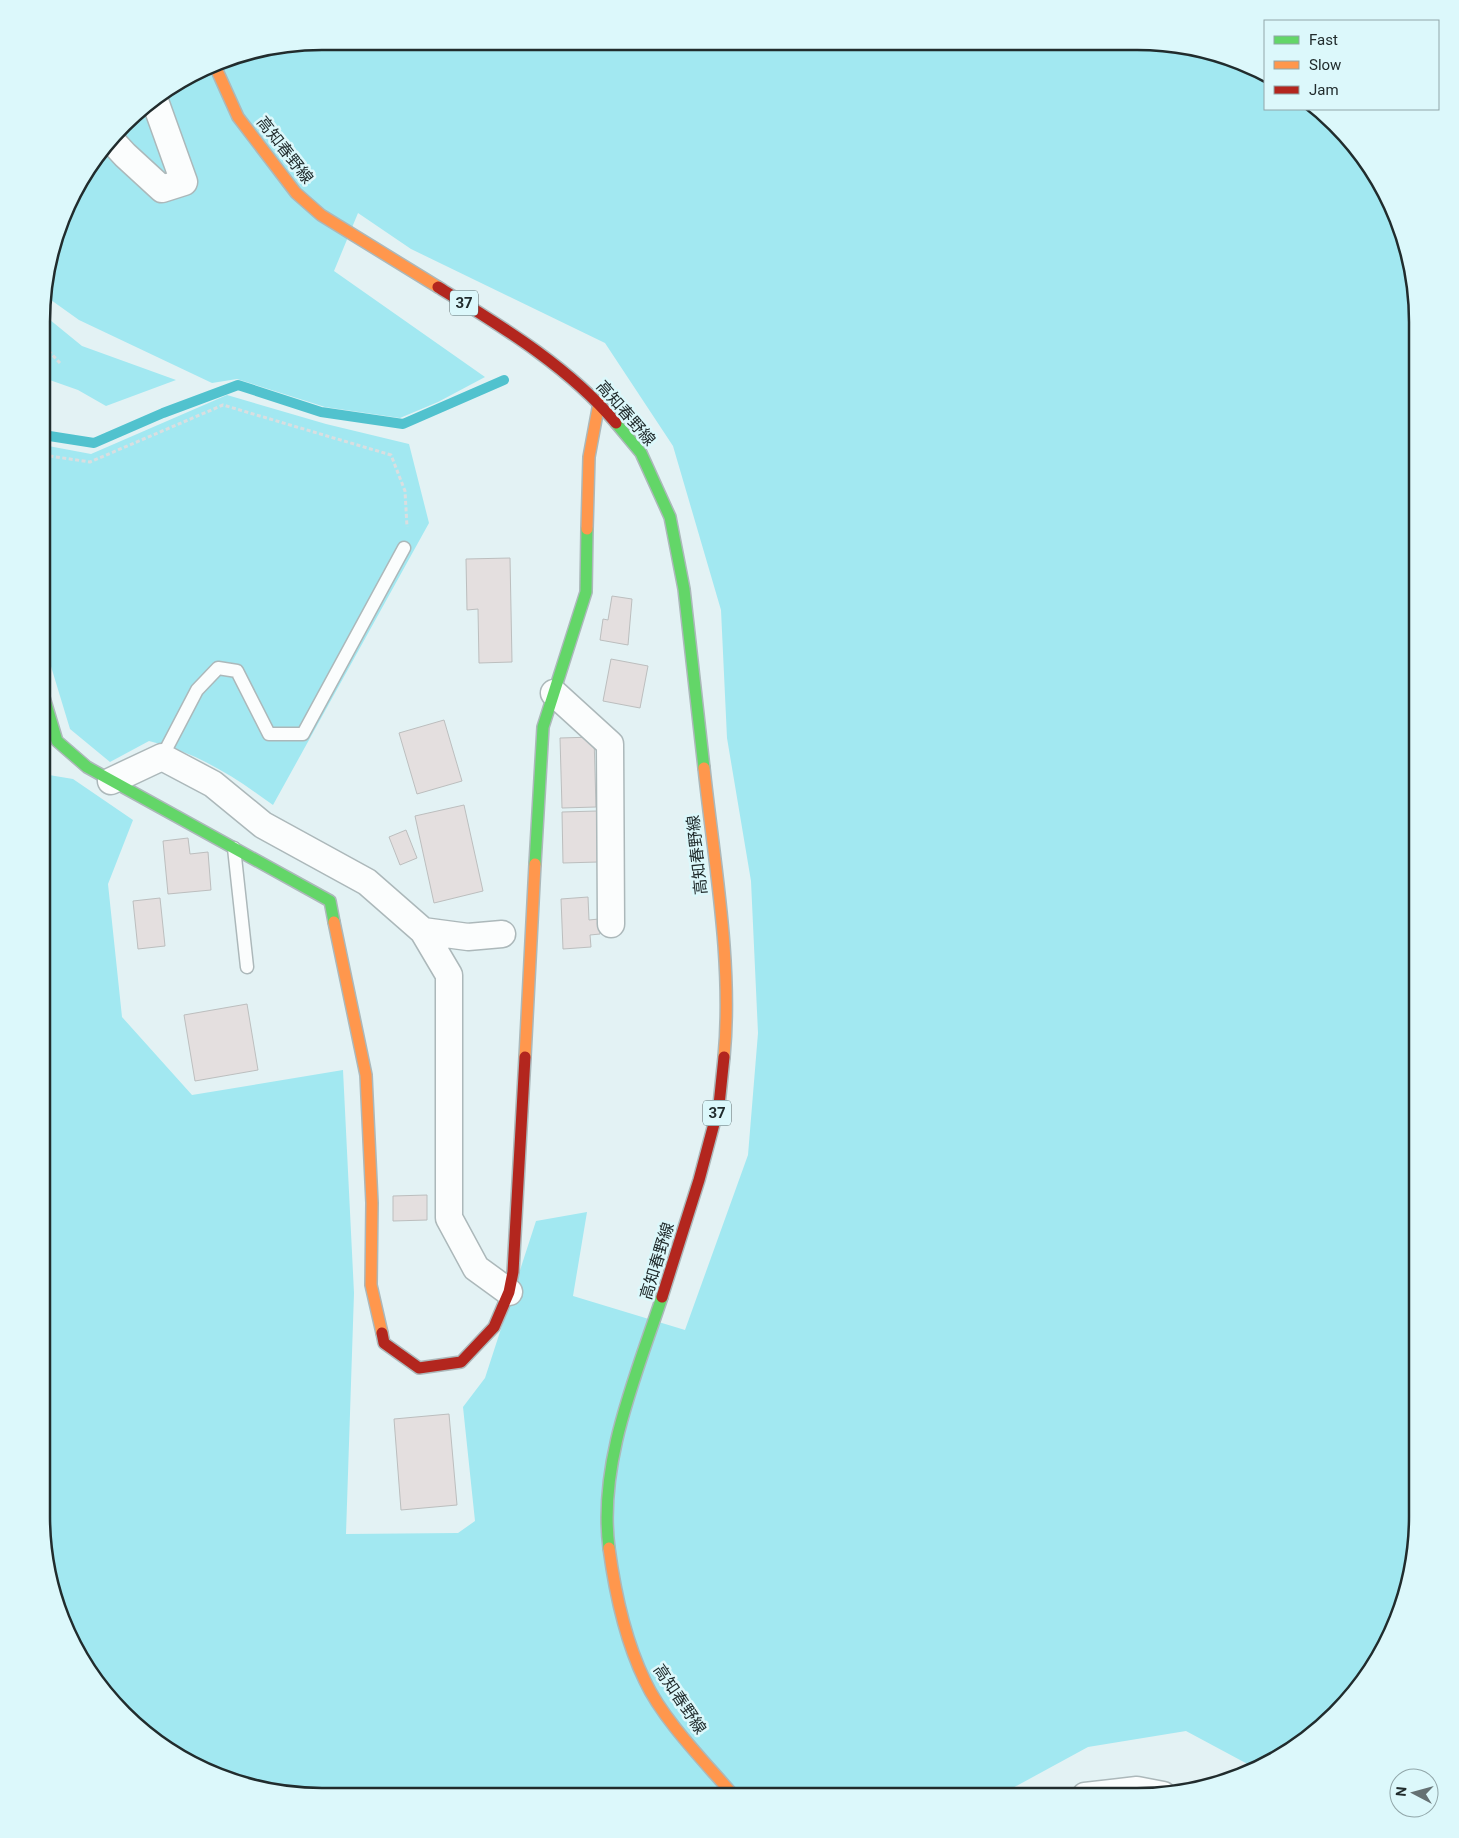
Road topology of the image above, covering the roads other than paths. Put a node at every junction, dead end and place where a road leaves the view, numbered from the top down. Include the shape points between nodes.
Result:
1 (217, 71) edge
2 (156, 106) edge
3 (115, 145) edge
4 (599, 403) junction
5 (404, 548) road end
6 (554, 693) junction
7 (50, 718) edge
8 (162, 757) junction
9 (111, 781) junction
10 (234, 846) junction
11 (611, 924) dead end
12 (423, 931) junction
13 (502, 934) dead end
14 (247, 967) dead end
15 (509, 1292) junction
16 (727, 1788) edge

1 - 4 main road, 高知春野線 / 37 via 238,117 296,193 321,214 494,323 571,377
2 - 3 street via 184,182 162,189
4 - 6 main road via 589,457 586,592
4 - 16 main road, 高知春野線 / 37 via 641,453 670,517 684,589 693,664 724,954 726,1035 719,1105 699,1180 620,1428 609,1483 607,1533 614,1585 645,1682 669,1718
5 - 8 lane via 303,734 269,734 237,671 218,668 197,690
6 - 11 street via 610,744
6 - 15 main road via 543,727 513,1272
7 - 9 main road via 57,741 87,767
8 - 9 street
8 - 12 street via 213,784 263,825 368,882
9 - 10 main road
10 - 14 lane
10 - 15 main road via 330,901 366,1075 372,1203 371,1285 384,1343 419,1368 461,1362 494,1327
12 - 13 street via 468,937
12 - 15 street via 449,975 449,1218 476,1268

